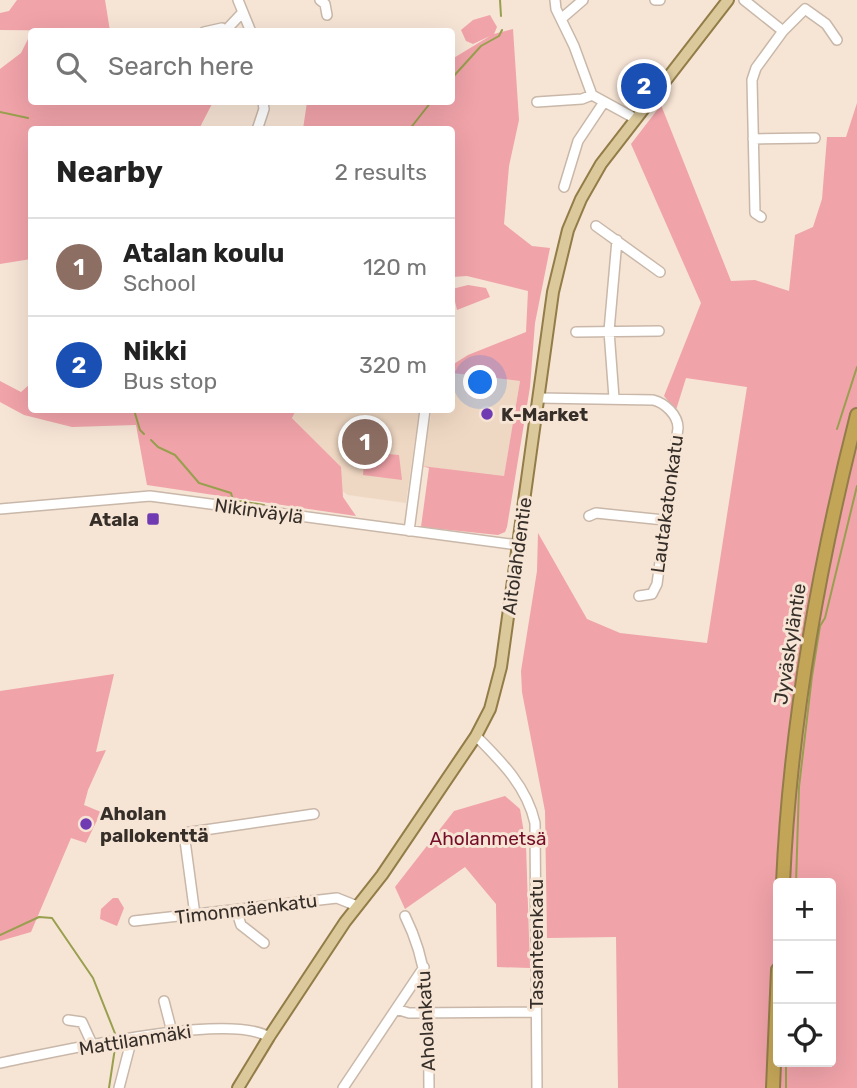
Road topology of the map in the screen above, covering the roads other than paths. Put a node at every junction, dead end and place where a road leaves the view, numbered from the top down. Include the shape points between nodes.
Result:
1 (238, 0) edge
2 (320, 0) edge
3 (555, 0) edge
4 (583, 0) edge
5 (729, 0) edge
6 (744, 0) edge
7 (243, 12) junction
8 (327, 15) dead end
9 (561, 19) junction
10 (229, 28) edge
11 (249, 28) edge
12 (783, 31) junction
13 (837, 40) dead end
14 (592, 96) junction
15 (537, 102) dead end
16 (604, 102) junction
17 (263, 105) edge
18 (636, 119) junction
19 (258, 126) edge
20 (815, 138) dead end
21 (753, 139) junction
22 (564, 187) dead end
23 (761, 217) dead end
24 (596, 226) dead end
25 (617, 240) junction
26 (660, 272) dead end
27 (609, 331) junction
28 (659, 331) dead end
29 (576, 332) dead end
30 (539, 398) junction
31 (614, 398) junction
32 (425, 413) edge
33 (857, 415) edge
34 (0, 509) edge
35 (589, 516) dead end
36 (664, 520) junction
37 (409, 531) junction
38 (518, 545) junction
39 (639, 596) dead end
40 (476, 736) junction
41 (314, 814) dead end
42 (782, 878) edge
43 (357, 906) junction
44 (236, 910) junction
45 (195, 915) junction
46 (405, 916) dead end
47 (134, 921) dead end
48 (264, 943) dead end
49 (424, 967) junction
50 (164, 1001) dead end
51 (777, 1004) edge
52 (396, 1009) junction
53 (429, 1012) junction
54 (536, 1012) junction
55 (68, 1020) dead end
56 (172, 1032) junction
57 (269, 1037) junction
58 (132, 1038) junction
59 (93, 1046) junction
60 (0, 1063) edge
61 (119, 1088) edge
62 (238, 1088) edge
63 (343, 1088) edge
64 (429, 1088) edge
65 (537, 1088) edge
66 (774, 1088) edge

1 - 7 street
2 - 8 street
3 - 9 street
4 - 9 street
5 - 18 main road, Aitolahdentie
6 - 12 street
7 - 10 street
7 - 11 street
9 - 14 street
12 - 13 street via 805,9 826,24
12 - 21 street via 752,80
14 - 15 street
14 - 16 street
16 - 18 street
16 - 22 street via 578,141
17 - 19 street
18 - 30 main road, Aitolahdentie via 595,172 568,230 553,292
20 - 21 street
21 - 23 street via 755,213
24 - 25 street
25 - 26 street
25 - 27 street
27 - 28 street
27 - 29 street
27 - 31 street
30 - 31 street, Lautakatonkatu
30 - 38 main road, Aitolahdentie
31 - 36 street, Lautakatonkatu via 660,402 678,422
32 - 37 street
33 - 42 highway, Jyväskyläntie via 833,513 802,685
34 - 37 street, Nikinväylä via 150,496
35 - 36 street
36 - 39 street, Lautakatonkatu via 655,590 649,596
37 - 38 street, Nikinväylä
38 - 40 main road, Aitolahdentie via 501,667 490,709
40 - 43 main road, Aitolahdentie
40 - 54 street, Tasanteenkatu via 517,781 535,823
41 - 45 street via 184,833
43 - 44 street, Timonmäenkatu via 337,898
43 - 57 main road, Aitolahdentie
44 - 45 street, Timonmäenkatu
44 - 48 street via 241,925
45 - 47 street, Timonmäenkatu
46 - 49 street, Aholankatu
49 - 52 street
49 - 53 street, Aholankatu
50 - 56 street
51 - 66 highway
52 - 53 street
52 - 63 street
53 - 54 street
53 - 64 street, Aholankatu
54 - 65 street, Tasanteenkatu
55 - 59 street via 82,1022
56 - 57 street, Mattilanmäki via 255,1030
56 - 58 street, Mattilanmäki
57 - 62 main road, Aitolahdentie
58 - 59 street, Mattilanmäki
58 - 61 street
59 - 60 street, Mattilanmäki

